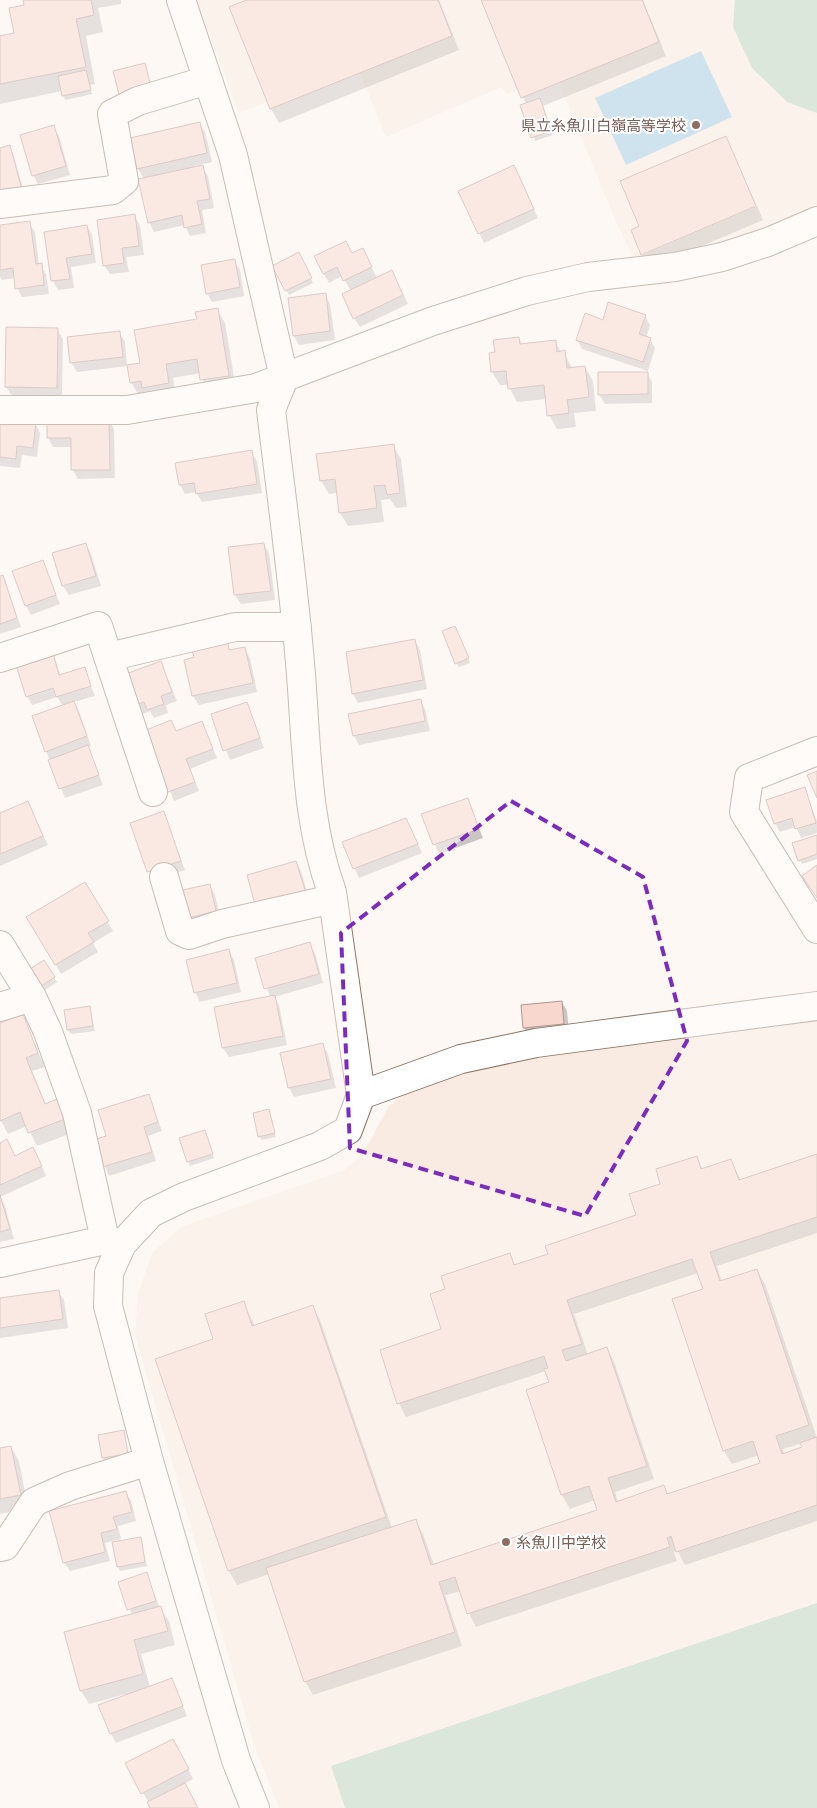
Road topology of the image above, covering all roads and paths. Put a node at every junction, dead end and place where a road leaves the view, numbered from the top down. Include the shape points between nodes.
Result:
1 (181, 0) edge
2 (208, 80) junction
3 (0, 204) edge
4 (817, 221) edge
5 (284, 378) junction
6 (0, 410) edge
7 (297, 627) junction
8 (108, 657) junction
9 (0, 658) edge
10 (817, 751) edge
11 (153, 792) dead end
12 (164, 877) dead end
13 (333, 899) junction
14 (817, 928) edge
15 (0, 945) edge
16 (32, 997) junction
17 (817, 1006) edge
18 (0, 1007) edge
19 (361, 1094) junction
20 (114, 1242) junction
21 (0, 1263) edge
22 (149, 1461) junction
23 (0, 1547) edge
24 (255, 1808) edge

1 - 2 street
2 - 3 street via 138,101 112,114 124,181 113,190
2 - 5 street via 233,156
4 - 5 street via 722,257 527,291 434,321
5 - 6 street via 256,388 127,410
5 - 7 street via 271,410
7 - 8 street via 235,627
7 - 13 street via 311,815
8 - 9 street via 98,626
8 - 11 street
10 - 14 street via 749,778 744,812
12 - 13 street via 180,931 189,935 222,924
13 - 19 street
15 - 16 street
16 - 18 street
16 - 20 street via 76,1113
17 - 19 street via 536,1044 460,1059
19 - 20 street via 348,1130 320,1146 184,1197 151,1213
20 - 21 street
20 - 22 street via 108,1306
22 - 23 street via 70,1486 34,1502 5,1546
22 - 24 street via 236,1760

